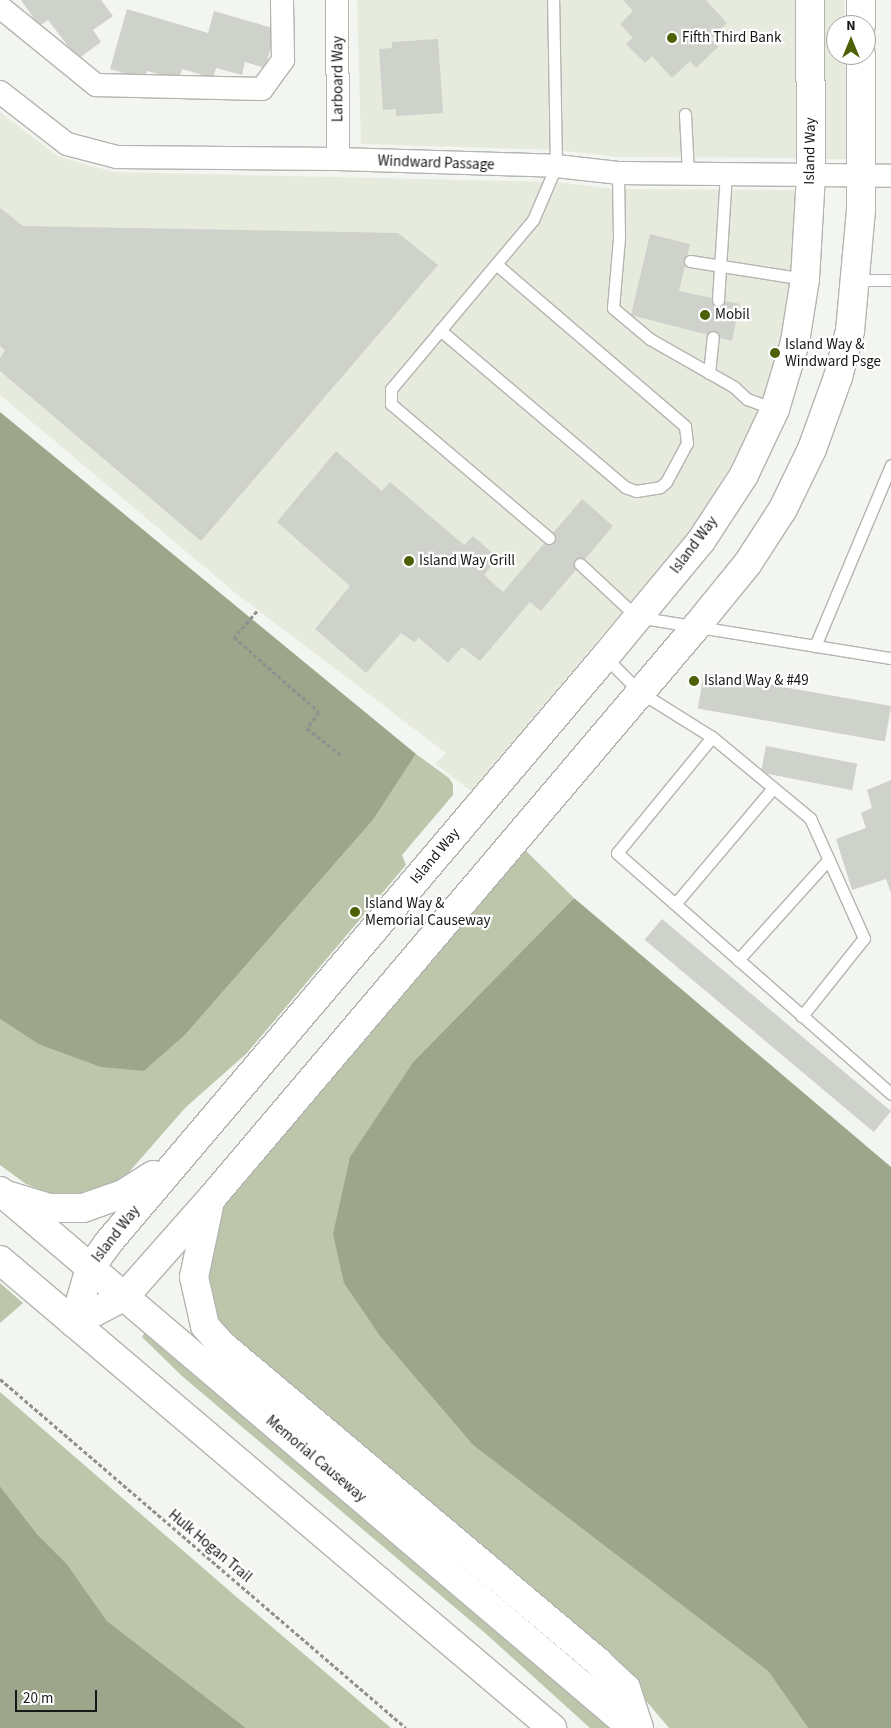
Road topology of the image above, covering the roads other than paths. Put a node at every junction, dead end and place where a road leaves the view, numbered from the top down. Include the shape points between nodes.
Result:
1 (282, 0) edge
2 (337, 0) edge
3 (553, 0) edge
4 (810, 0) edge
5 (861, 0) edge
6 (0, 8) edge
7 (861, 15) edge
8 (862, 65) edge
9 (0, 92) edge
10 (685, 114) dead end
11 (338, 159) junction
12 (556, 166) junction
13 (618, 173) junction
14 (688, 173) junction
15 (726, 173) junction
16 (811, 174) junction
17 (862, 176) junction
18 (891, 176) edge
19 (690, 261) dead end
20 (496, 264) junction
21 (722, 269) junction
22 (805, 279) junction
23 (856, 280) junction
24 (891, 280) edge
25 (718, 300) dead end
26 (440, 330) junction
27 (713, 337) dead end
28 (709, 373) junction
29 (775, 409) junction
30 (891, 465) edge
31 (549, 538) dead end
32 (580, 564) dead end
33 (637, 617) junction
34 (696, 627) junction
35 (815, 646) junction
36 (605, 657) junction
37 (891, 658) edge
38 (640, 692) junction
39 (712, 737) junction
40 (773, 788) junction
41 (828, 860) junction
42 (675, 904) junction
43 (738, 960) junction
44 (802, 1016) junction
45 (891, 1094) edge
46 (174, 1162) junction
47 (3, 1193) edge
48 (210, 1200) junction
49 (0, 1260) edge
50 (90, 1268) junction
51 (124, 1296) junction
52 (74, 1323) junction
53 (552, 1728) edge
54 (632, 1728) edge
55 (639, 1728) edge

1 - 6 street via 283,60 262,88 96,85
2 - 11 street, Larboard Way
3 - 12 lane
4 - 16 street, Island Way
5 - 7 street
8 - 17 street
9 - 11 street, Windward Passage via 67,144 117,157
10 - 14 lane
11 - 12 street, Windward Passage
12 - 13 street, Windward Passage
12 - 20 lane via 533,220
13 - 14 street, Windward Passage
13 - 28 lane via 619,238 613,308 650,339
14 - 15 street, Windward Passage
15 - 16 street, Windward Passage
15 - 21 lane
16 - 17 street, Windward Passage
16 - 22 street, Island Way
17 - 18 street, Windward Passage
17 - 23 street
19 - 21 lane
20 - 26 lane
20 - 26 lane via 685,426 687,443 666,482 660,487 636,491 625,487
21 - 22 lane
21 - 25 lane
22 - 29 street, Island Way via 794,342
23 - 24 lane
23 - 34 street via 838,377 812,449 783,509 748,563
26 - 31 lane via 391,389 391,404
27 - 28 lane
28 - 29 lane via 747,399
29 - 33 street, Island Way via 744,475 700,541
30 - 35 lane
32 - 33 lane
33 - 34 lane
33 - 36 street, Island Way
34 - 35 lane
34 - 38 street
35 - 37 lane
36 - 38 lane
36 - 46 street, Island Way
38 - 39 lane
38 - 48 street
39 - 40 lane
39 - 42 lane via 618,853
40 - 41 lane via 810,818
40 - 42 lane
41 - 43 lane
41 - 44 lane via 864,938
42 - 43 lane
43 - 44 lane
44 - 45 lane
46 - 47 street via 123,1194 83,1208 49,1208
46 - 50 street, Island Way
47 - 50 street, Memorial Causeway
48 - 51 street
48 - 55 street via 194,1277 205,1326 222,1345 626,1688
49 - 52 street
50 - 51 street, Memorial Causeway
50 - 52 street, Island Way
51 - 52 street
51 - 54 street, Memorial Causeway
52 - 53 street

